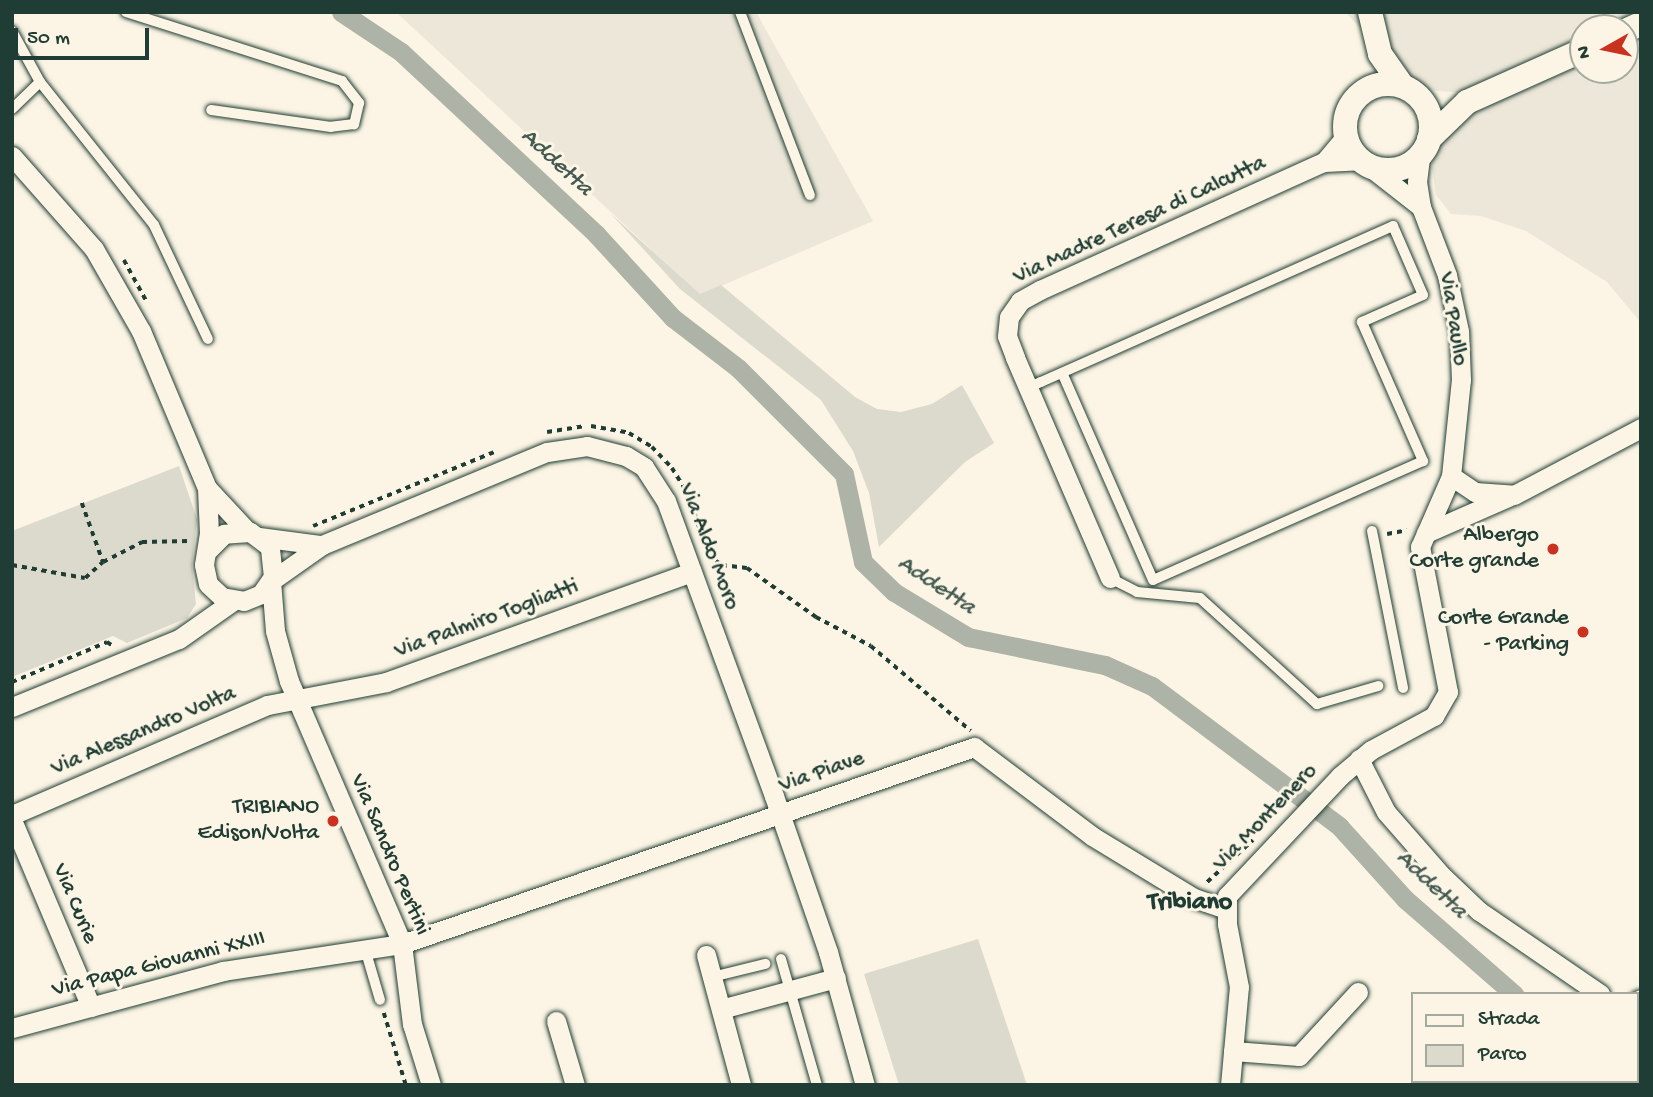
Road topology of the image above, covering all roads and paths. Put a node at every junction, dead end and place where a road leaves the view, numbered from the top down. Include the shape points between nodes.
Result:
1 (126, 12) edge
2 (740, 12) edge
3 (1370, 12) edge
4 (12, 31) edge
5 (1375, 39) junction
6 (1569, 56) edge
7 (40, 82) junction
8 (1364, 91) junction
9 (1409, 91) junction
10 (1467, 102) junction
11 (12, 109) edge
12 (211, 110) dead end
13 (1345, 137) junction
14 (1425, 148) junction
15 (12, 156) edge
16 (1324, 162) junction
17 (1364, 164) junction
18 (810, 195) dead end
19 (1421, 207) junction
20 (116, 249) dead end
21 (150, 309) dead end
22 (208, 339) dead end
23 (1062, 373) junction
24 (1028, 388) junction
25 (1641, 428) edge
26 (539, 435) dead end
27 (505, 448) dead end
28 (1451, 476) junction
29 (207, 488) junction
30 (1514, 495) junction
31 (82, 503) dead end
32 (304, 529) dead end
33 (1418, 531) junction
34 (253, 534) junction
35 (1372, 534) joint
36 (322, 545) junction
37 (202, 546) junction
38 (103, 562) junction
39 (12, 565) edge
40 (692, 572) junction
41 (1110, 578) joint
42 (271, 581) junction
43 (238, 601) junction
44 (278, 650) junction
45 (133, 657) junction
46 (1447, 673) joint
47 (12, 682) edge
48 (1378, 686) dead end
49 (1403, 688) dead end
50 (296, 700) junction
51 (12, 707) edge
52 (978, 737) dead end
53 (1359, 759) junction
54 (780, 814) junction
55 (12, 817) edge
56 (1258, 841) dead end
57 (1204, 885) dead end
58 (1226, 909) junction
59 (402, 944) junction
60 (365, 949) junction
61 (706, 955) dead end
62 (781, 959) dead end
63 (765, 964) dead end
64 (712, 977) junction
65 (836, 978) junction
66 (790, 990) junction
67 (1358, 992) dead end
68 (1597, 992) edge
69 (380, 1000) joint
70 (91, 1007) junction
71 (721, 1009) junction
72 (556, 1021) dead end
73 (12, 1028) edge
74 (1233, 1051) junction
75 (406, 1085) edge
76 (431, 1085) edge
77 (575, 1085) edge
78 (740, 1085) edge
79 (817, 1085) edge
80 (865, 1085) edge
81 (1230, 1085) edge

1 - 12 lane via 342,81 359,103 354,124 331,127
2 - 18 lane
3 - 5 street, Via Paullo
4 - 7 lane
5 - 8 street, Via Paullo
5 - 9 street, Via Paullo
6 - 10 street
7 - 11 lane
7 - 22 lane via 154,225
8 - 9 street via 1376,85
8 - 13 street, Via Paullo via 1348,111
9 - 10 street
9 - 14 street, Via Paullo via 1429,115
10 - 14 street
13 - 16 street, Via Madre Teresa di Calcutta
13 - 17 street
14 - 17 street via 1397,170
14 - 19 street, Via Paullo via 1417,183
15 - 29 street via 70,219 115,281
16 - 17 street, Via Madre Teresa di Calcutta
16 - 24 street, Via Madre Teresa di Calcutta via 1020,301 1009,317 1007,335
17 - 19 street
19 - 28 street, Via Paullo via 1447,275 1459,331 1461,380
20 - 21 path
23 - 23 lane via 1393,226 1423,295 1362,322 1423,461 1153,580
23 - 24 lane
24 - 41 street, Via Madre Teresa di Calcutta
25 - 30 street
26 - 52 path via 589,426 629,433 652,447 689,495 708,555 722,565 747,568 816,617 871,646
27 - 32 path
28 - 30 street via 1475,492
28 - 33 street, Via Paullo
29 - 34 street
29 - 37 street
30 - 33 street
31 - 38 path
33 - 35 path
33 - 46 street, Via Paullo
34 - 36 street
34 - 37 street via 224,534
34 - 42 street via 274,556
35 - 49 lane
36 - 40 street, Via Aldo Moro via 547,452 587,446 626,456 657,483
36 - 42 street, Via Aldo Moro
37 - 38 path via 142,542
37 - 43 street via 208,582 218,594
38 - 39 path via 85,578
40 - 50 street, Via Palmiro Togliatti via 386,682
40 - 54 street, Via Aldo Moro
41 - 48 lane via 1138,592 1200,598 1317,704
42 - 43 street via 260,595
42 - 44 street, Via Sandro Pertini
43 - 44 street, Via Sandro Pertini via 257,614
43 - 45 street via 190,633
44 - 50 street, Via Sandro Pertini
45 - 47 path via 107,642
45 - 51 street
46 - 53 street, Via Montenero via 1448,692 1434,716
50 - 55 street, Via Alessandro Volta via 267,705
50 - 59 street, Via Sandro Pertini
53 - 58 street, Via Montenero via 1233,888
53 - 68 street via 1385,811 1442,876 1490,919
54 - 58 street, Via Piave via 974,747 1092,836 1194,898
54 - 59 street, Via Piave
54 - 65 street, Via Aldo Moro
55 - 70 street, Via Curie
56 - 57 path via 1252,840
58 - 74 street, Via Montenero via 1239,969
59 - 60 street, Via Papa Giovanni XXIII
59 - 76 street, Via Sandro Pertini via 412,1024
60 - 69 lane
60 - 70 street, Via Papa Giovanni XXIII via 254,964
61 - 64 street
62 - 66 lane
63 - 64 lane
64 - 71 street
65 - 66 street
65 - 80 street, Via Aldo Moro
66 - 71 street
66 - 79 lane
67 - 74 street via 1299,1056
69 - 75 path
70 - 73 street, Via Papa Giovanni XXIII
71 - 78 street
72 - 77 street
74 - 81 street, Via Montenero

